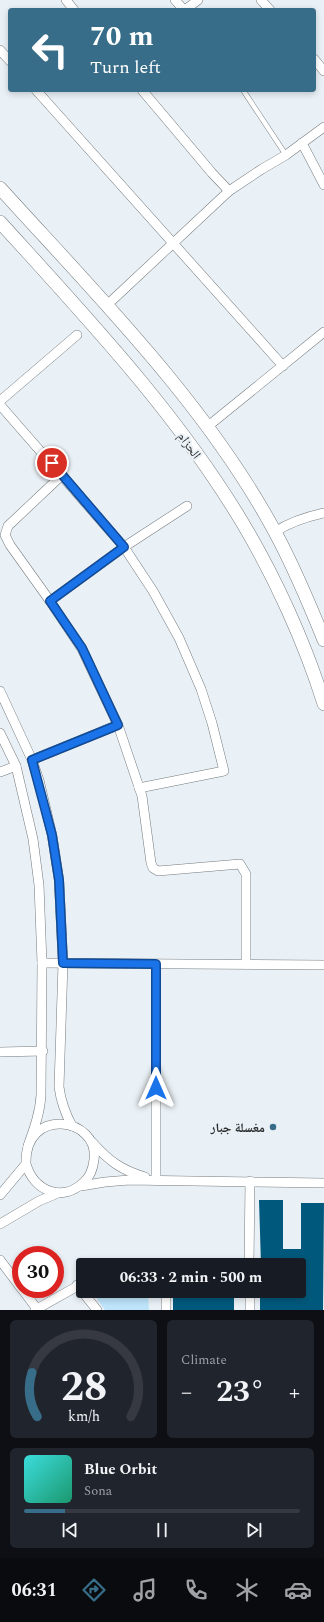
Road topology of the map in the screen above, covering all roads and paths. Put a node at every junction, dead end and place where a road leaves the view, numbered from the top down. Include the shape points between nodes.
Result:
1 (66, 0) edge
2 (175, 0) edge
3 (198, 0) edge
4 (261, 0) edge
5 (72, 8) edge
6 (182, 8) edge
7 (187, 8) edge
8 (268, 8) edge
9 (0, 50) edge
10 (8, 59) edge
11 (316, 61) edge
12 (324, 71) edge
13 (38, 92) edge
14 (144, 92) edge
15 (244, 92) edge
16 (324, 127) edge
17 (302, 143) junction
18 (286, 155) junction
19 (324, 185) edge
20 (0, 188) edge
21 (229, 192) junction
22 (2, 226) edge
23 (174, 244) junction
24 (106, 306) junction
25 (324, 332) edge
26 (77, 335) dead end
27 (282, 366) junction
28 (0, 401) edge
29 (0, 405) edge
30 (207, 427) junction
31 (62, 475) junction
32 (187, 506) dead end
33 (324, 513) edge
34 (275, 532) junction
35 (124, 547) junction
36 (50, 601) junction
37 (324, 640) edge
38 (0, 691) edge
39 (324, 704) edge
40 (118, 725) junction
41 (0, 733) edge
42 (32, 760) junction
43 (16, 766) junction
44 (0, 772) edge
45 (139, 788) junction
46 (42, 963) junction
47 (63, 963) junction
48 (156, 964) junction
49 (246, 964) junction
50 (324, 965) edge
51 (42, 1051) junction
52 (0, 1052) edge
53 (72, 1126) junction
54 (88, 1138) junction
55 (28, 1146) junction
56 (26, 1164) junction
57 (156, 1181) junction
58 (250, 1181) junction
59 (324, 1183) edge
60 (80, 1186) junction
61 (58, 1192) junction
62 (0, 1195) edge
63 (0, 1224) edge
64 (249, 1258) edge
65 (0, 1260) edge
66 (12, 1275) edge
67 (76, 1286) edge
68 (29, 1298) edge
69 (89, 1298) edge
70 (166, 1298) edge
71 (250, 1298) edge
72 (36, 1309) edge
73 (97, 1310) edge
74 (166, 1310) edge
75 (250, 1310) edge

1 - 5 street
2 - 6 street
3 - 7 street
4 - 8 street
9 - 10 street
11 - 12 street
13 - 23 street
14 - 21 street
15 - 18 lane
16 - 17 street
17 - 18 street
17 - 19 street
18 - 21 street
20 - 24 main road
21 - 23 street
22 - 39 main road, الحزام via 142,382 221,490 242,522 287,609
23 - 24 street
23 - 27 street
24 - 30 main road via 154,360
25 - 27 street
26 - 28 street
27 - 30 street
29 - 31 street
30 - 34 main road
31 - 35 street
31 - 36 street via 8,526 5,535
32 - 35 street
33 - 34 street via 287,524
34 - 37 main road via 294,569
35 - 36 street
35 - 45 street via 153,591 182,645 208,706 224,771
36 - 40 street via 82,648
38 - 42 street
40 - 42 street
40 - 45 street
41 - 43 street
42 - 47 street via 52,835 58,872
43 - 44 street
43 - 46 street via 28,812 36,861
45 - 49 street via 151,863 158,872 240,864 244,868
46 - 47 street
46 - 51 street
47 - 48 street
47 - 53 street via 59,1087 63,1106
48 - 49 street
48 - 57 street
49 - 50 street
51 - 52 street
51 - 55 street via 40,1109
53 - 54 street
53 - 55 street via 61,1124 41,1129 33,1136
54 - 57 street via 118,1166
54 - 60 street via 94,1157 93,1168
55 - 56 street
56 - 61 street via 33,1180 48,1191
56 - 62 street
57 - 58 street
57 - 60 street via 116,1180
58 - 59 street
58 - 64 street
60 - 61 street
61 - 63 street
65 - 66 street
67 - 72 street
68 - 72 street
69 - 73 street
70 - 74 street
71 - 75 street

